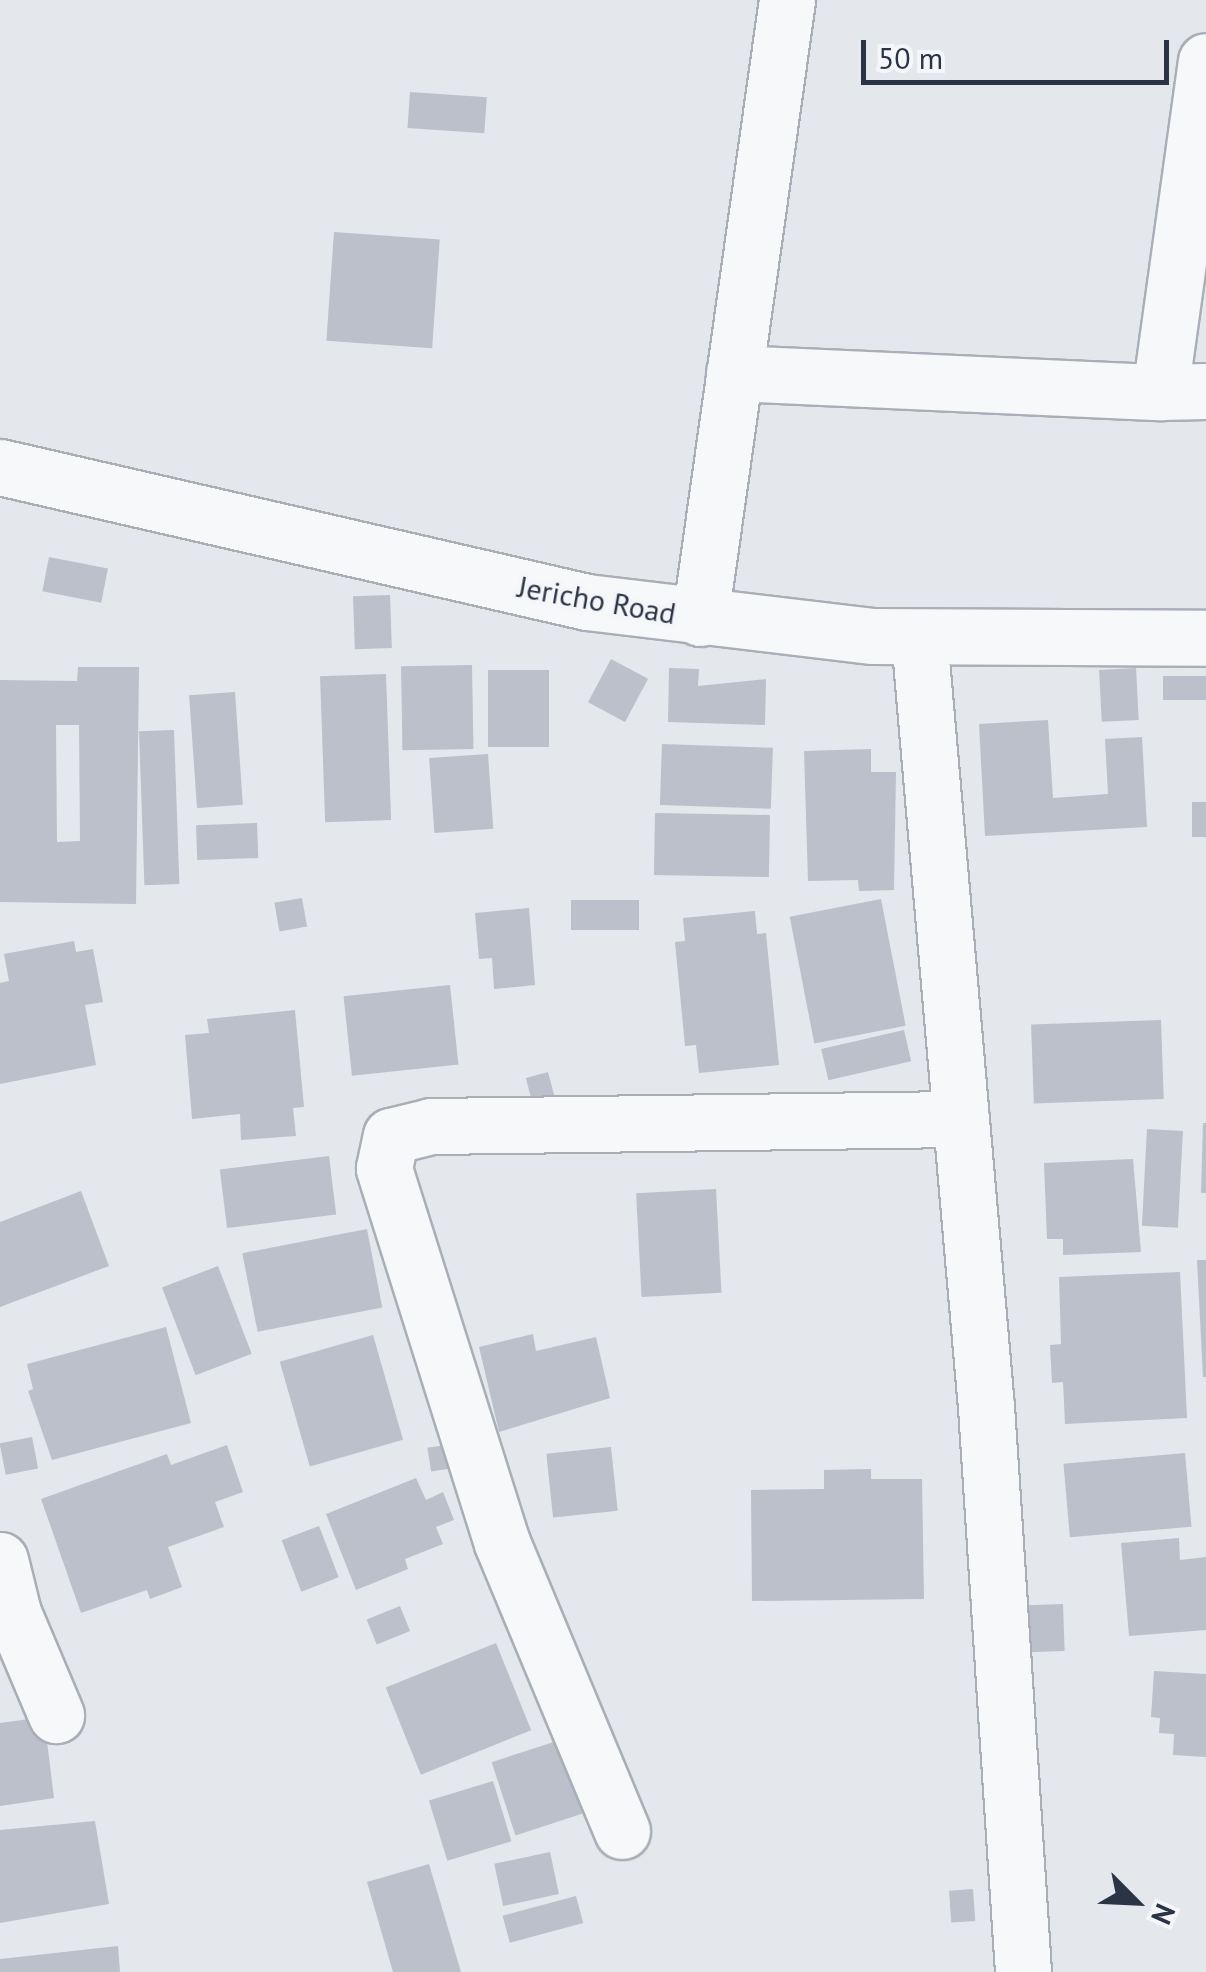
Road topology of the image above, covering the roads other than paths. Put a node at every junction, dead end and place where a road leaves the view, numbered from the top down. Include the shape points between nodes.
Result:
1 (787, 0) edge
2 (1206, 61) edge
3 (734, 373) junction
4 (1183, 392) edge
5 (0, 467) edge
6 (700, 618) junction
7 (919, 636) junction
8 (1206, 638) edge
9 (961, 1119) junction
10 (0, 1560) edge
11 (56, 1715) dead end
12 (622, 1831) dead end
13 (1022, 1972) edge

1 - 3 street
2 - 4 street
3 - 4 street
3 - 6 street
5 - 6 street, Jericho Road via 587,602
6 - 7 street, Jericho Road
7 - 8 street, Jericho Road
7 - 9 street
9 - 12 street via 431,1126 391,1136 384,1168 502,1543
9 - 13 street
10 - 11 street via 13,1613

